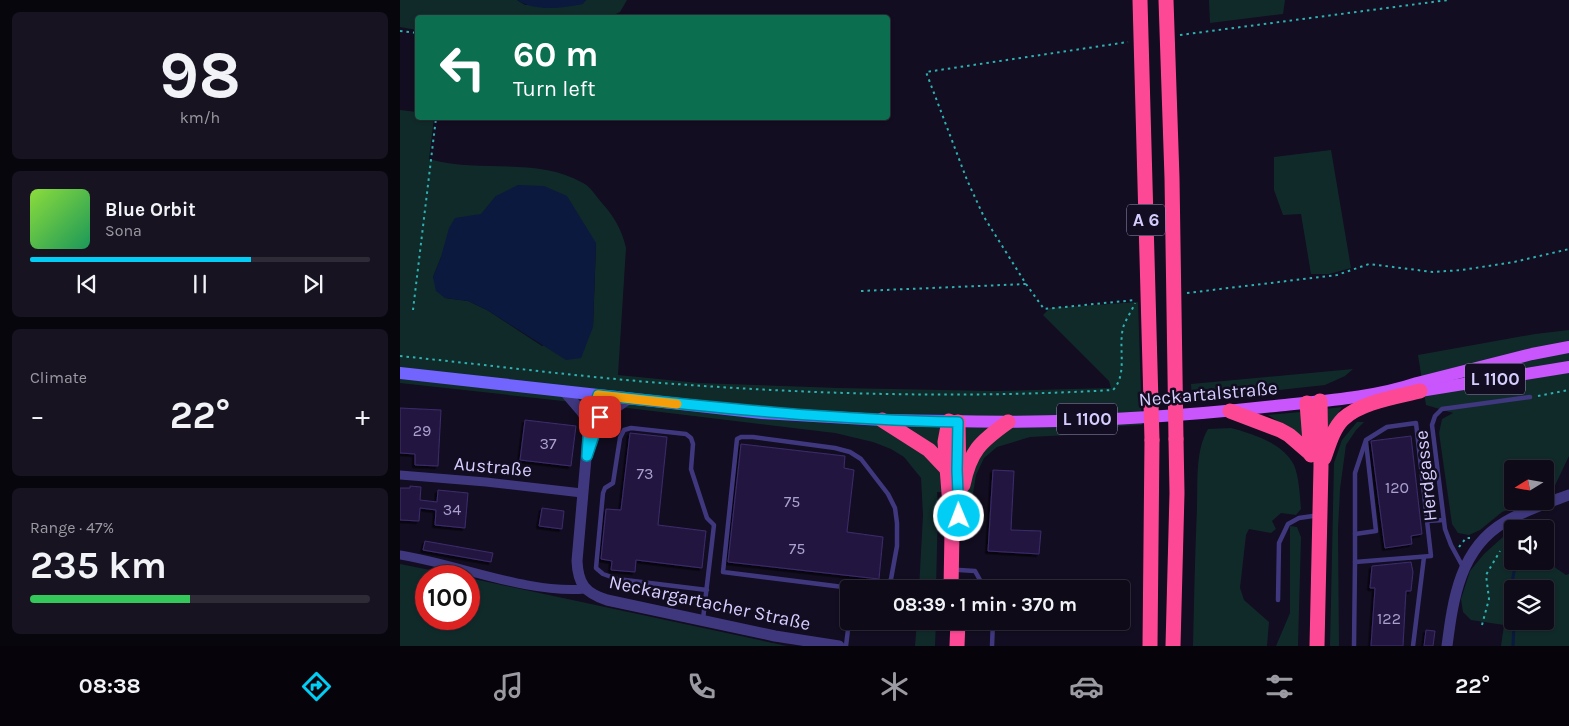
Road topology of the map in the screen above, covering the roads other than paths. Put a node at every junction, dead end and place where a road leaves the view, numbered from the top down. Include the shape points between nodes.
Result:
1 (1140, 0) edge
2 (1166, 0) edge
3 (1569, 347) edge
4 (1569, 367) edge
5 (400, 373) edge
6 (1400, 389) junction
7 (564, 391) junction
8 (1420, 391) junction
9 (601, 396) junction
10 (1530, 397) road end
11 (628, 399) junction
12 (1314, 402) junction
13 (1230, 411) junction
14 (882, 420) junction
15 (954, 422) junction
16 (1008, 422) junction
17 (593, 424) junction
18 (1366, 440) junction
19 (1311, 454) junction
20 (1321, 466) junction
21 (947, 469) junction
22 (400, 476) edge
23 (582, 492) junction
24 (1569, 497) edge
25 (960, 498) junction
26 (1313, 516) junction
27 (1444, 520) junction
28 (1428, 521) junction
29 (1355, 534) junction
30 (400, 554) edge
31 (1424, 557) junction
32 (1355, 562) junction
33 (1464, 568) junction
34 (959, 570) junction
35 (890, 580) edge
36 (951, 580) edge
37 (959, 580) edge
38 (980, 580) edge
39 (840, 586) edge
40 (585, 589) junction
41 (707, 590) junction
42 (1278, 600) dead end
43 (703, 620) junction
44 (848, 630) edge
45 (951, 630) edge
46 (958, 630) edge
47 (994, 630) edge
48 (839, 646) edge
49 (846, 646) edge
50 (951, 646) edge
51 (957, 646) edge
52 (992, 646) edge
53 (1150, 646) edge
54 (1173, 646) edge
55 (1310, 646) edge
56 (1317, 646) edge
57 (1354, 646) edge
58 (1413, 646) edge
59 (1447, 646) edge

1 - 53 highway, A 6, bridge via 1152,440
2 - 54 highway, A 6, bridge via 1177,502
3 - 6 main road, Neckartalstraße / L 1100
4 - 8 main road, Neckartalstraße / L 1100
5 - 7 main road, L 1100
6 - 8 main road, Neckartalstraße / L 1100
6 - 12 main road, Neckartalstraße / L 1100
7 - 9 main road, L 1100
7 - 17 street
8 - 20 highway via 1362,406 1347,415 1332,435
9 - 11 main road, L 1100
9 - 17 street
10 - 27 lane, Herdgasse via 1442,409 1435,416 1432,425
11 - 14 main road, L 1100
11 - 17 street
12 - 13 main road, Neckartalstraße / L 1100
12 - 19 highway
12 - 20 highway
13 - 16 main road, Neckartalstraße / L 1100
13 - 19 highway via 1290,435
14 - 15 main road, L 1100
14 - 21 highway via 929,450
15 - 16 main road, Neckartalstraße / L 1100
15 - 21 highway via 945,442
15 - 25 highway
16 - 25 highway via 986,438 973,454
17 - 23 street
18 - 28 lane via 1387,426 1416,423
18 - 29 lane via 1355,473
18 - 29 lane via 1376,532
19 - 26 highway
20 - 56 highway
21 - 36 highway via 952,531
22 - 23 street, Austraße
23 - 40 street via 577,561
24 - 33 street via 1530,509 1504,522 1486,537
25 - 34 highway
26 - 42 lane via 1288,524 1279,543
26 - 55 highway
27 - 28 lane
27 - 33 lane, Herdgasse via 1451,545
28 - 31 lane via 1432,556
29 - 32 lane
30 - 40 street, Neckargartacher Straße via 531,585
31 - 32 lane
31 - 58 lane
32 - 57 lane
33 - 59 street via 1455,596
34 - 37 highway
34 - 38 lane via 975,571
35 - 39 lane via 897,546 895,508 861,459 834,448 754,437 737,439 723,572
40 - 43 street, Neckargartacher Straße via 607,600
41 - 41 lane via 714,525 707,518 691,469 691,438 686,434 624,430 613,482 603,493 596,568 617,579
41 - 43 lane
43 - 48 street, Neckargartacher Straße
44 - 49 lane
45 - 50 highway
46 - 51 highway
47 - 52 lane

